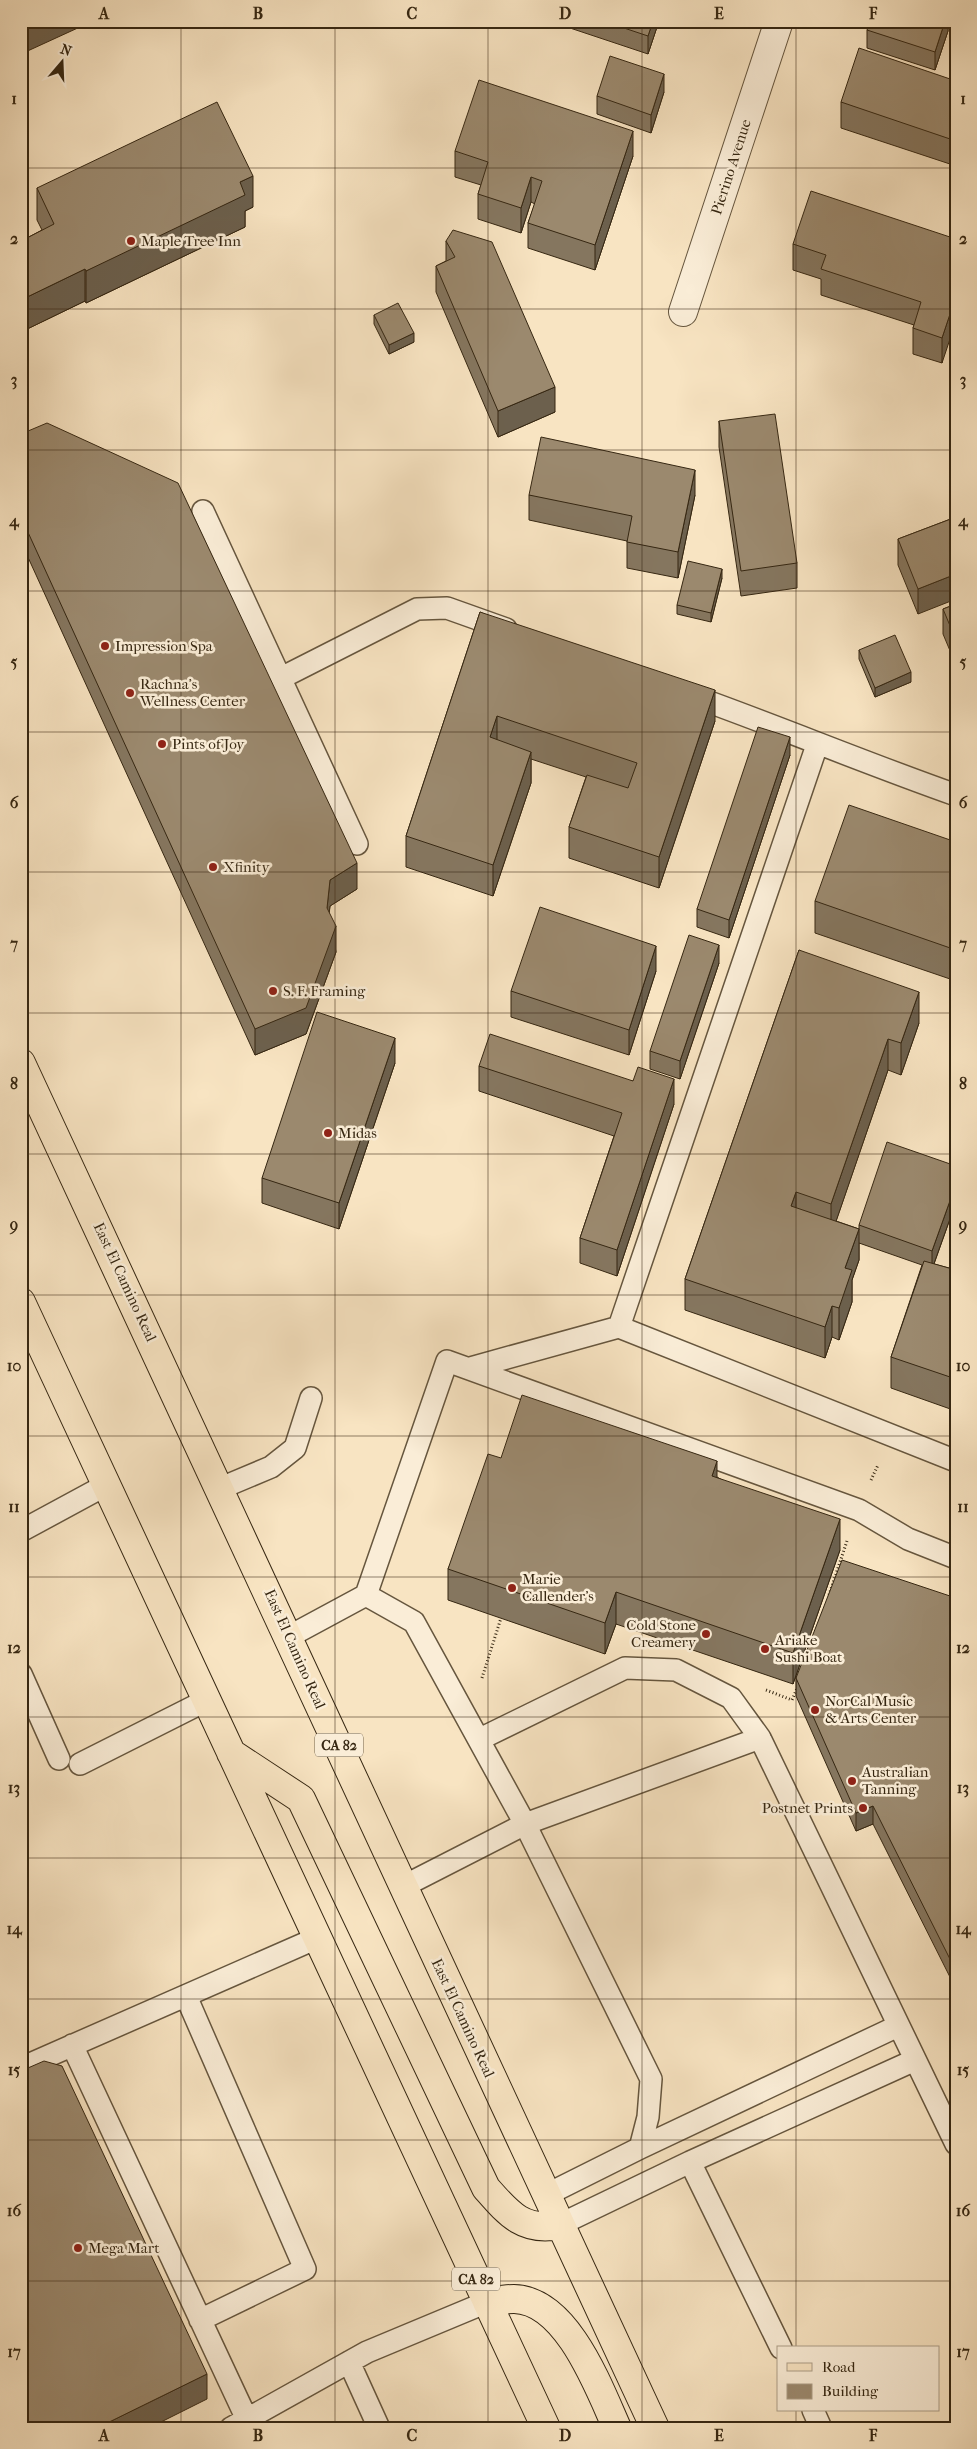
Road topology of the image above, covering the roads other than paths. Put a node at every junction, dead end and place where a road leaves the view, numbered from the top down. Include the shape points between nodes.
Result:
1 (779, 21) edge
2 (683, 312) dead end
3 (203, 511) dead end
4 (520, 634) edge
5 (281, 678) junction
6 (667, 687) edge
7 (817, 745) junction
8 (956, 795) edge
9 (357, 844) dead end
10 (21, 1063) edge
11 (25, 1318) edge
12 (619, 1327) junction
13 (470, 1368) junction
14 (311, 1398) dead end
15 (956, 1461) edge
16 (106, 1485) junction
17 (221, 1488) junction
18 (21, 1531) edge
19 (956, 1558) edge
20 (366, 1595) junction
21 (290, 1636) junction
22 (21, 1674) edge
23 (207, 1700) junction
24 (760, 1738) junction
25 (480, 1739) junction
26 (232, 1754) junction
27 (59, 1759) dead end
28 (80, 1764) dead end
29 (525, 1824) junction
30 (402, 1888) junction
31 (317, 1938) junction
32 (186, 1996) junction
33 (898, 2026) junction
34 (72, 2046) junction
35 (915, 2060) junction
36 (21, 2068) edge
37 (956, 2144) edge
38 (640, 2148) junction
39 (690, 2162) junction
40 (546, 2195) junction
41 (559, 2225) junction
42 (487, 2302) junction
43 (200, 2320) junction
44 (781, 2346) edge
45 (349, 2362) junction
46 (813, 2412) edge
47 (243, 2425) edge
48 (379, 2428) edge
49 (546, 2428) edge
50 (617, 2428) edge
51 (655, 2428) edge
52 (821, 2428) edge

1 - 2 street, Pierino Avenue
3 - 5 lane
4 - 5 lane via 447,608 417,609
5 - 9 lane
6 - 7 lane
7 - 8 lane
7 - 12 lane
10 - 17 main road, East El Camino Real / CA 82
11 - 16 main road, CA 82
12 - 13 lane
12 - 15 lane
13 - 19 lane via 859,1510 908,1539
13 - 20 lane via 447,1361
14 - 17 lane via 295,1448 271,1467
16 - 18 lane
16 - 23 main road, CA 82
17 - 21 main road, East El Camino Real / CA 82
20 - 21 lane
20 - 25 lane via 414,1622
21 - 30 main road, East El Camino Real / CA 82
22 - 27 lane
23 - 26 main road, CA 82
23 - 28 lane
24 - 25 lane via 731,1698 676,1670 625,1668
24 - 29 lane
24 - 33 lane
25 - 29 lane
26 - 31 main road, CA 82
26 - 41 main road via 301,1799 486,2188 504,2209 526,2224 543,2228
29 - 30 lane
29 - 38 lane via 650,2079 648,2117
30 - 40 main road, East El Camino Real / CA 82
31 - 32 lane
31 - 42 main road, CA 82
32 - 34 lane
32 - 43 lane via 305,2269
33 - 35 lane
33 - 38 lane
34 - 36 lane
34 - 43 lane
35 - 37 lane
35 - 39 lane
38 - 40 lane
39 - 41 lane
39 - 44 lane
40 - 41 main road, East El Camino Real / CA 82
41 - 51 main road, East El Camino Real / CA 82
42 - 45 lane
42 - 49 main road, CA 82
42 - 50 main road via 515,2299 537,2306 561,2325 579,2346
43 - 47 lane
45 - 47 lane
45 - 48 lane
46 - 52 lane

